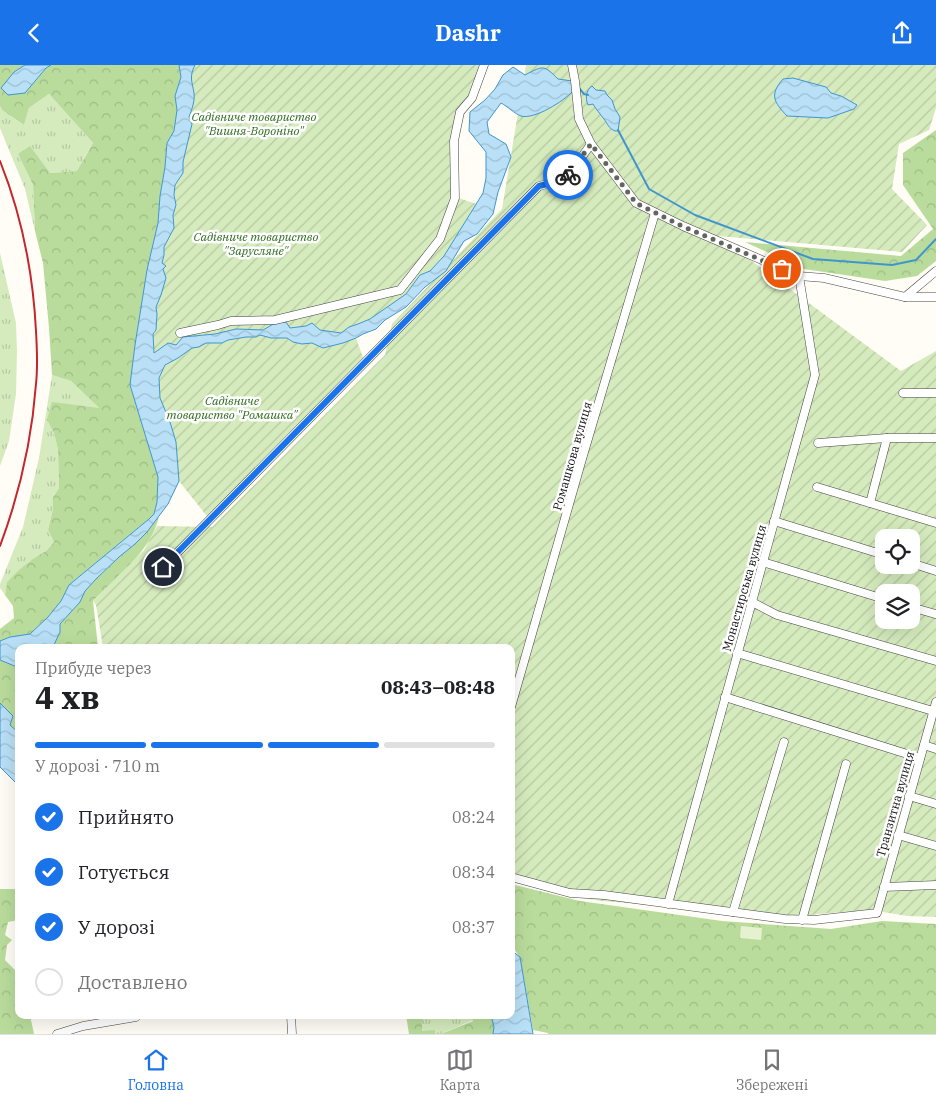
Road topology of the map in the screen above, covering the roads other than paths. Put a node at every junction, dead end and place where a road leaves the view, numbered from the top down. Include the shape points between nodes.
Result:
1 (484, 65) edge
2 (572, 65) edge
3 (591, 144) junction
4 (655, 213) junction
5 (936, 271) edge
6 (799, 276) junction
7 (905, 297) junction
8 (936, 297) edge
9 (180, 333) dead end
10 (903, 393) dead end
11 (936, 393) edge
12 (887, 438) junction
13 (936, 438) edge
14 (818, 443) dead end
15 (817, 487) dead end
16 (870, 503) junction
17 (774, 521) junction
18 (936, 523) edge
19 (875, 552) edge
20 (763, 562) junction
21 (920, 566) edge
22 (163, 567) dead end
23 (936, 571) edge
24 (875, 596) edge
25 (752, 602) junction
26 (920, 610) edge
27 (935, 614) edge
28 (738, 653) junction
29 (936, 661) edge
30 (515, 693) edge
31 (725, 697) junction
32 (936, 702) edge
33 (933, 711) junction
34 (784, 742) dead end
35 (924, 745) junction
36 (936, 749) edge
37 (920, 758) junction
38 (846, 764) dead end
39 (909, 796) junction
40 (936, 804) edge
41 (898, 835) junction
42 (936, 846) edge
43 (515, 878) edge
44 (936, 885) edge
45 (884, 887) junction
46 (668, 903) junction
47 (733, 912) junction
48 (802, 920) junction
49 (124, 1019) edge
50 (292, 1019) edge
51 (58, 1034) edge
52 (292, 1034) edge

1 - 9 street via 472,98 460,112 454,141 455,197 440,239 400,290 275,320 231,321
2 - 3 street via 579,119
3 - 4 street via 636,203
3 - 22 street via 569,175 539,186
4 - 6 street
4 - 30 street, Ромашкова вулиця
5 - 7 street
6 - 7 street via 824,278
6 - 17 street, Монастирська вулиця via 815,375
7 - 8 street
10 - 11 street
12 - 13 street
12 - 14 street
12 - 16 street
15 - 16 street
16 - 18 street
17 - 19 street
17 - 20 street, Монастирська вулиця
20 - 24 street
20 - 25 street, Монастирська вулиця
21 - 23 street
25 - 28 street, Монастирська вулиця
25 - 29 street via 777,615
26 - 27 street
28 - 31 street, Монастирська вулиця
28 - 33 street
31 - 37 street
31 - 46 street, Монастирська вулиця
32 - 33 street, Транзитна вулиця
33 - 35 street, Транзитна вулиця
34 - 47 street
35 - 36 street
35 - 37 street, Транзитна вулиця
37 - 39 street, Транзитна вулиця
38 - 48 street
39 - 40 street
39 - 41 street, Транзитна вулиця
41 - 42 street
41 - 45 street, Транзитна вулиця
43 - 46 street via 570,893
44 - 45 street
45 - 48 street, Транзитна вулиця via 877,913
46 - 47 street
47 - 48 street
49 - 51 street
50 - 52 street

